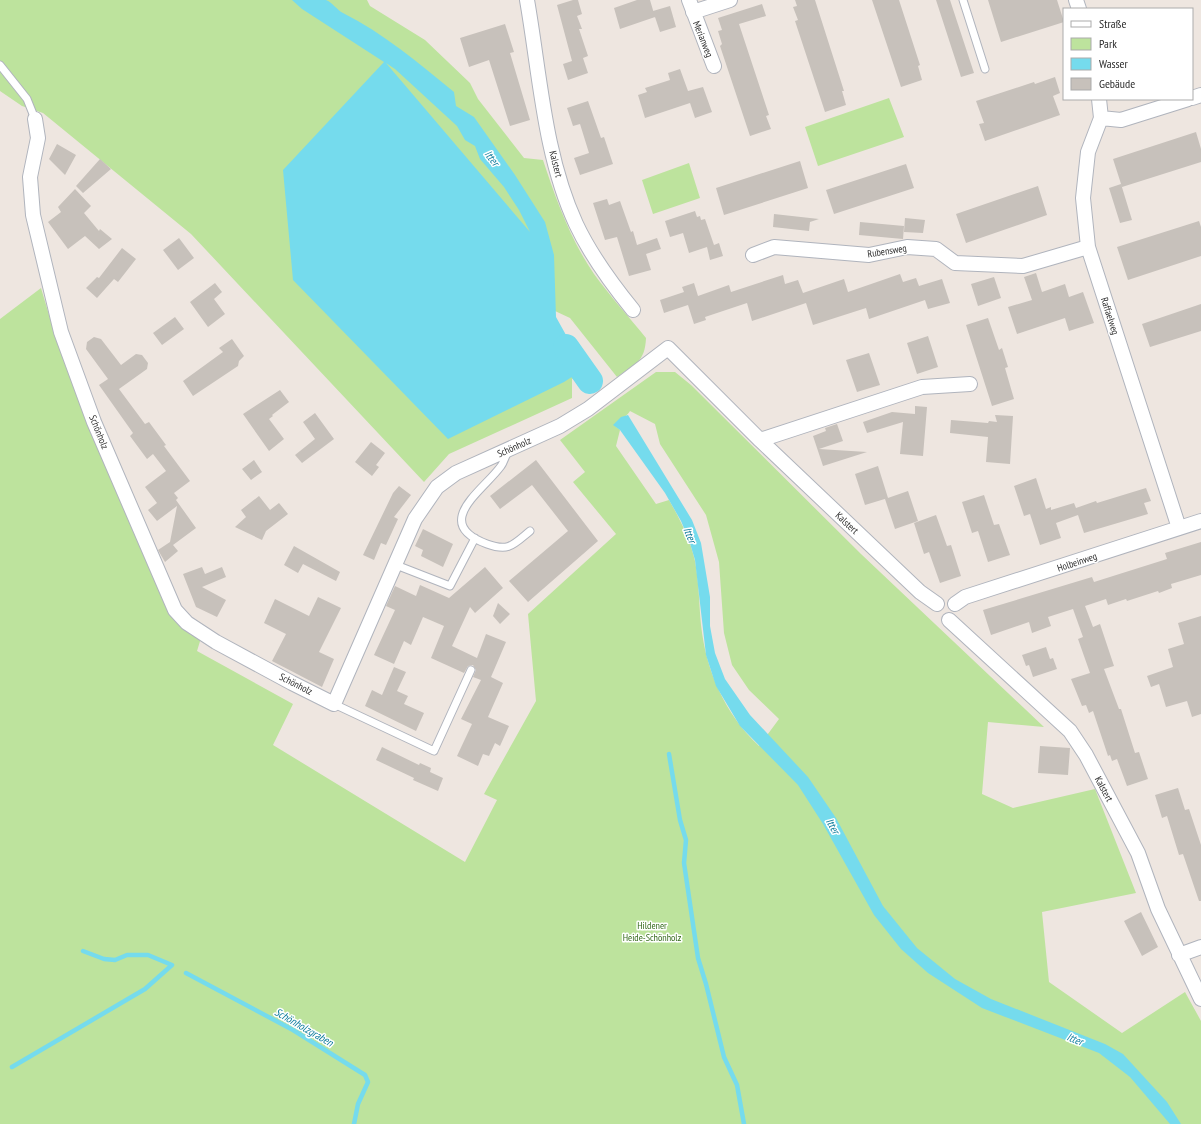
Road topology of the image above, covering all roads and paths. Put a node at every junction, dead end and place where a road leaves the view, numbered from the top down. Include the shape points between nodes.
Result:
1 (527, 0) edge
2 (730, 0) edge
3 (963, 0) edge
4 (691, 6) edge
5 (0, 65) edge
6 (714, 66) dead end
7 (985, 69) dead end
8 (3, 74) edge
9 (1099, 100) edge
10 (1185, 100) edge
11 (1101, 118) junction
12 (35, 119) joint
13 (1088, 247) junction
14 (753, 255) dead end
15 (633, 310) dead end
16 (668, 348) joint
17 (970, 384) dead end
18 (760, 440) junction
19 (509, 448) junction
20 (1201, 521) edge
21 (1179, 528) junction
22 (530, 531) dead end
23 (475, 538) junction
24 (396, 566) junction
25 (937, 604) junction
26 (955, 604) junction
27 (949, 620) junction
28 (471, 670) dead end
29 (334, 704) junction
30 (1201, 947) edge
31 (1179, 955) junction
32 (1201, 999) edge

1 - 15 street, Kalstert via 547,126 558,175 576,224 594,257
2 - 4 street, Merianweg
3 - 7 lane
4 - 6 street, Merianweg
5 - 8 lane, Schönholz
8 - 12 lane, Schönholz via 27,99
9 - 11 street, Raffaelweg
10 - 11 street via 1121,120
11 - 13 street, Raffaelweg via 1088,152 1083,198
12 - 29 street, Schönholz via 38,138 30,177 33,215 61,332 94,422 175,610 187,623 216,642
13 - 14 street, Rubensweg via 1023,266 955,263 936,249 906,247 869,256 774,247
13 - 21 street, Raffaelweg
16 - 18 street, Kalstert
16 - 19 street, Schönholz via 588,409 560,426
17 - 18 street via 922,387
18 - 25 street, Kalstert via 920,592
19 - 23 lane via 501,466 464,508 464,527
19 - 24 street, Schönholz via 456,473 437,487 415,519
20 - 21 street, Holbeinweg
21 - 26 street, Holbeinweg via 965,597
22 - 23 lane via 511,547 505,548 486,544
23 - 24 lane via 450,586
24 - 29 street, Schönholz
25 - 26 street via 942,600 949,600
25 - 27 street, Kalstert via 937,616 942,620
26 - 27 street via 957,610
27 - 31 street, Kalstert via 1070,731 1086,755 1138,853 1158,910
28 - 29 lane, Schönholz via 434,752
30 - 31 street
31 - 32 street, Kalstert

